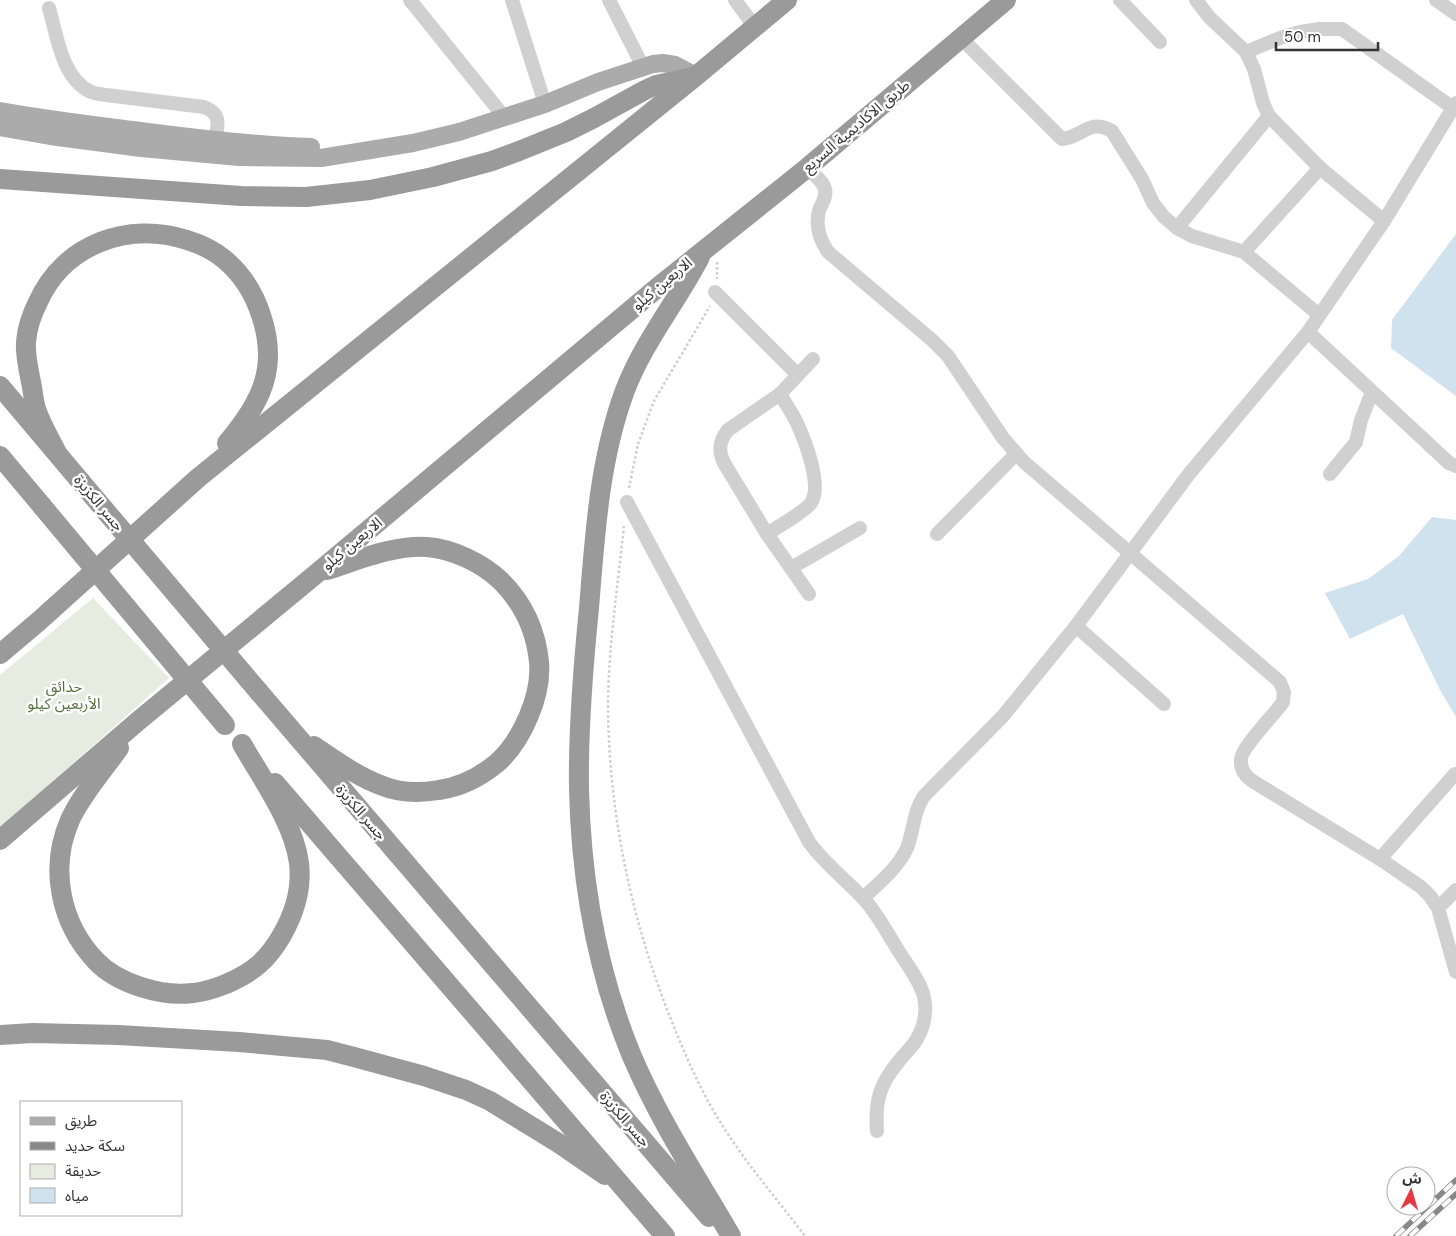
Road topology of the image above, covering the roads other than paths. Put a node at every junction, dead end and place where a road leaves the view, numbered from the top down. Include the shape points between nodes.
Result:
1 (410, 0) edge
2 (512, 0) edge
3 (609, 0) edge
4 (736, 0) edge
5 (787, 0) edge
6 (1006, 0) edge
7 (1120, 0) edge
8 (1196, 0) edge
9 (1436, 0) edge
10 (49, 8) dead end
11 (1456, 14) edge
12 (755, 27) junction
13 (961, 38) junction
14 (1160, 42) dead end
15 (1246, 52) junction
16 (642, 67) junction
17 (696, 76) junction
18 (545, 104) junction
19 (1454, 106) edge
20 (0, 111) edge
21 (1269, 116) junction
22 (505, 118) junction
23 (0, 128) edge
24 (215, 141) junction
25 (352, 152) junction
26 (807, 168) junction
27 (1320, 168) junction
28 (0, 179) edge
29 (1384, 220) junction
30 (1177, 228) junction
31 (708, 246) junction
32 (1244, 252) junction
33 (715, 292) road end
34 (1320, 315) junction
35 (1308, 332) junction
36 (813, 359) dead end
37 (798, 375) junction
38 (0, 386) edge
39 (1372, 392) junction
40 (780, 394) junction
41 (57, 454) junction
42 (1016, 454) junction
43 (0, 456) edge
44 (0, 466) edge
45 (1456, 466) edge
46 (1330, 474) dead end
47 (198, 478) junction
48 (627, 502) road end
49 (42, 506) junction
50 (860, 528) dead end
51 (766, 534) junction
52 (937, 534) dead end
53 (1130, 553) junction
54 (791, 568) junction
55 (316, 574) junction
56 (809, 594) dead end
57 (39, 622) junction
58 (1076, 626) junction
59 (0, 648) edge
60 (0, 654) edge
61 (1164, 704) dead end
62 (137, 722) junction
63 (292, 730) junction
64 (242, 744) junction
65 (1455, 774) edge
66 (0, 840) edge
67 (1380, 859) junction
68 (1456, 890) edge
69 (863, 898) junction
70 (1438, 908) junction
71 (1456, 972) edge
72 (0, 1035) edge
73 (877, 1132) dead end
74 (629, 1192) junction
75 (665, 1236) edge
76 (725, 1236) edge
77 (731, 1236) edge

1 - 22 street
2 - 18 street
3 - 16 street
4 - 12 street
5 - 12 highway
6 - 13 highway, طريق الاكاديمية السريع
7 - 14 street
8 - 15 street
9 - 11 street
10 - 24 street via 65,65 80,85 106,95 212,110 218,124
12 - 17 highway
13 - 26 highway, طريق الاكاديمية السريع
13 - 30 street via 1062,139 1094,126 1112,130 1153,203
15 - 19 street via 1300,32 1342,29
15 - 21 street
16 - 17 main road via 663,63 675,65
16 - 18 main road
17 - 28 highway via 656,85 573,128 519,151 433,177 370,190 306,197 249,197
17 - 47 highway
18 - 22 main road
19 - 29 street
20 - 24 main road
21 - 27 street
21 - 30 street
22 - 25 main road via 437,138
23 - 25 main road via 132,147 239,157 321,158
24 - 25 main road via 321,147
26 - 31 highway, طريق الاكاديمية السريع
26 - 42 street via 825,190 818,228 819,237 828,252 948,356
27 - 29 street
27 - 32 street
29 - 34 street
30 - 32 street
31 - 55 highway, الاربعين كيلو
31 - 77 highway via 644,350 610,436 600,489 584,662 579,789 581,836 594,929 618,1019 660,1116
32 - 34 street
33 - 37 street
34 - 35 street
35 - 39 street
35 - 53 street via 1189,474
36 - 37 street
37 - 40 street
38 - 41 highway, جسر الكزيزة
39 - 45 street
39 - 46 street via 1356,442
40 - 51 street via 796,421 811,462 815,486 811,503 804,510
40 - 51 street via 728,430 720,446 721,458
41 - 47 highway via 36,408 27,362 26,340 44,288 85,248 138,232 174,236 208,248 243,279 257,302 268,346 265,382 258,399 245,422
41 - 63 highway, جسر الكزيزة, bridge
42 - 52 street
42 - 53 street
43 - 49 highway
44 - 49 highway
47 - 57 highway
48 - 69 street via 809,842
49 - 64 highway, bridge
50 - 54 street
51 - 54 street
53 - 58 street
53 - 67 street via 1283,687 1283,702 1242,754 1241,765 1245,775
54 - 56 street
55 - 62 highway, الاربعين كيلو
55 - 63 highway via 398,549 426,547 444,550 476,563 492,572 523,608 540,663 538,685 528,718 498,763 481,775 446,789 428,792 384,787 344,766
57 - 59 highway
57 - 60 highway
58 - 61 street
58 - 69 street via 1003,716 924,796 916,811 903,856
62 - 64 highway via 70,820 60,856 60,890 63,906 77,936 96,961 126,982 147,989 193,993 242,977 262,963 274,948 292,914 298,894 299,864 294,841 286,820
62 - 66 highway, الاربعين كيلو
63 - 76 highway, جسر الكزيزة
64 - 74 highway
65 - 67 street
67 - 70 street via 1421,887
68 - 70 street
69 - 73 street via 918,982 924,997 922,1030 887,1075 879,1093
70 - 71 street
72 - 74 highway via 146,1036 239,1042 354,1057 424,1076 490,1101
74 - 75 highway

